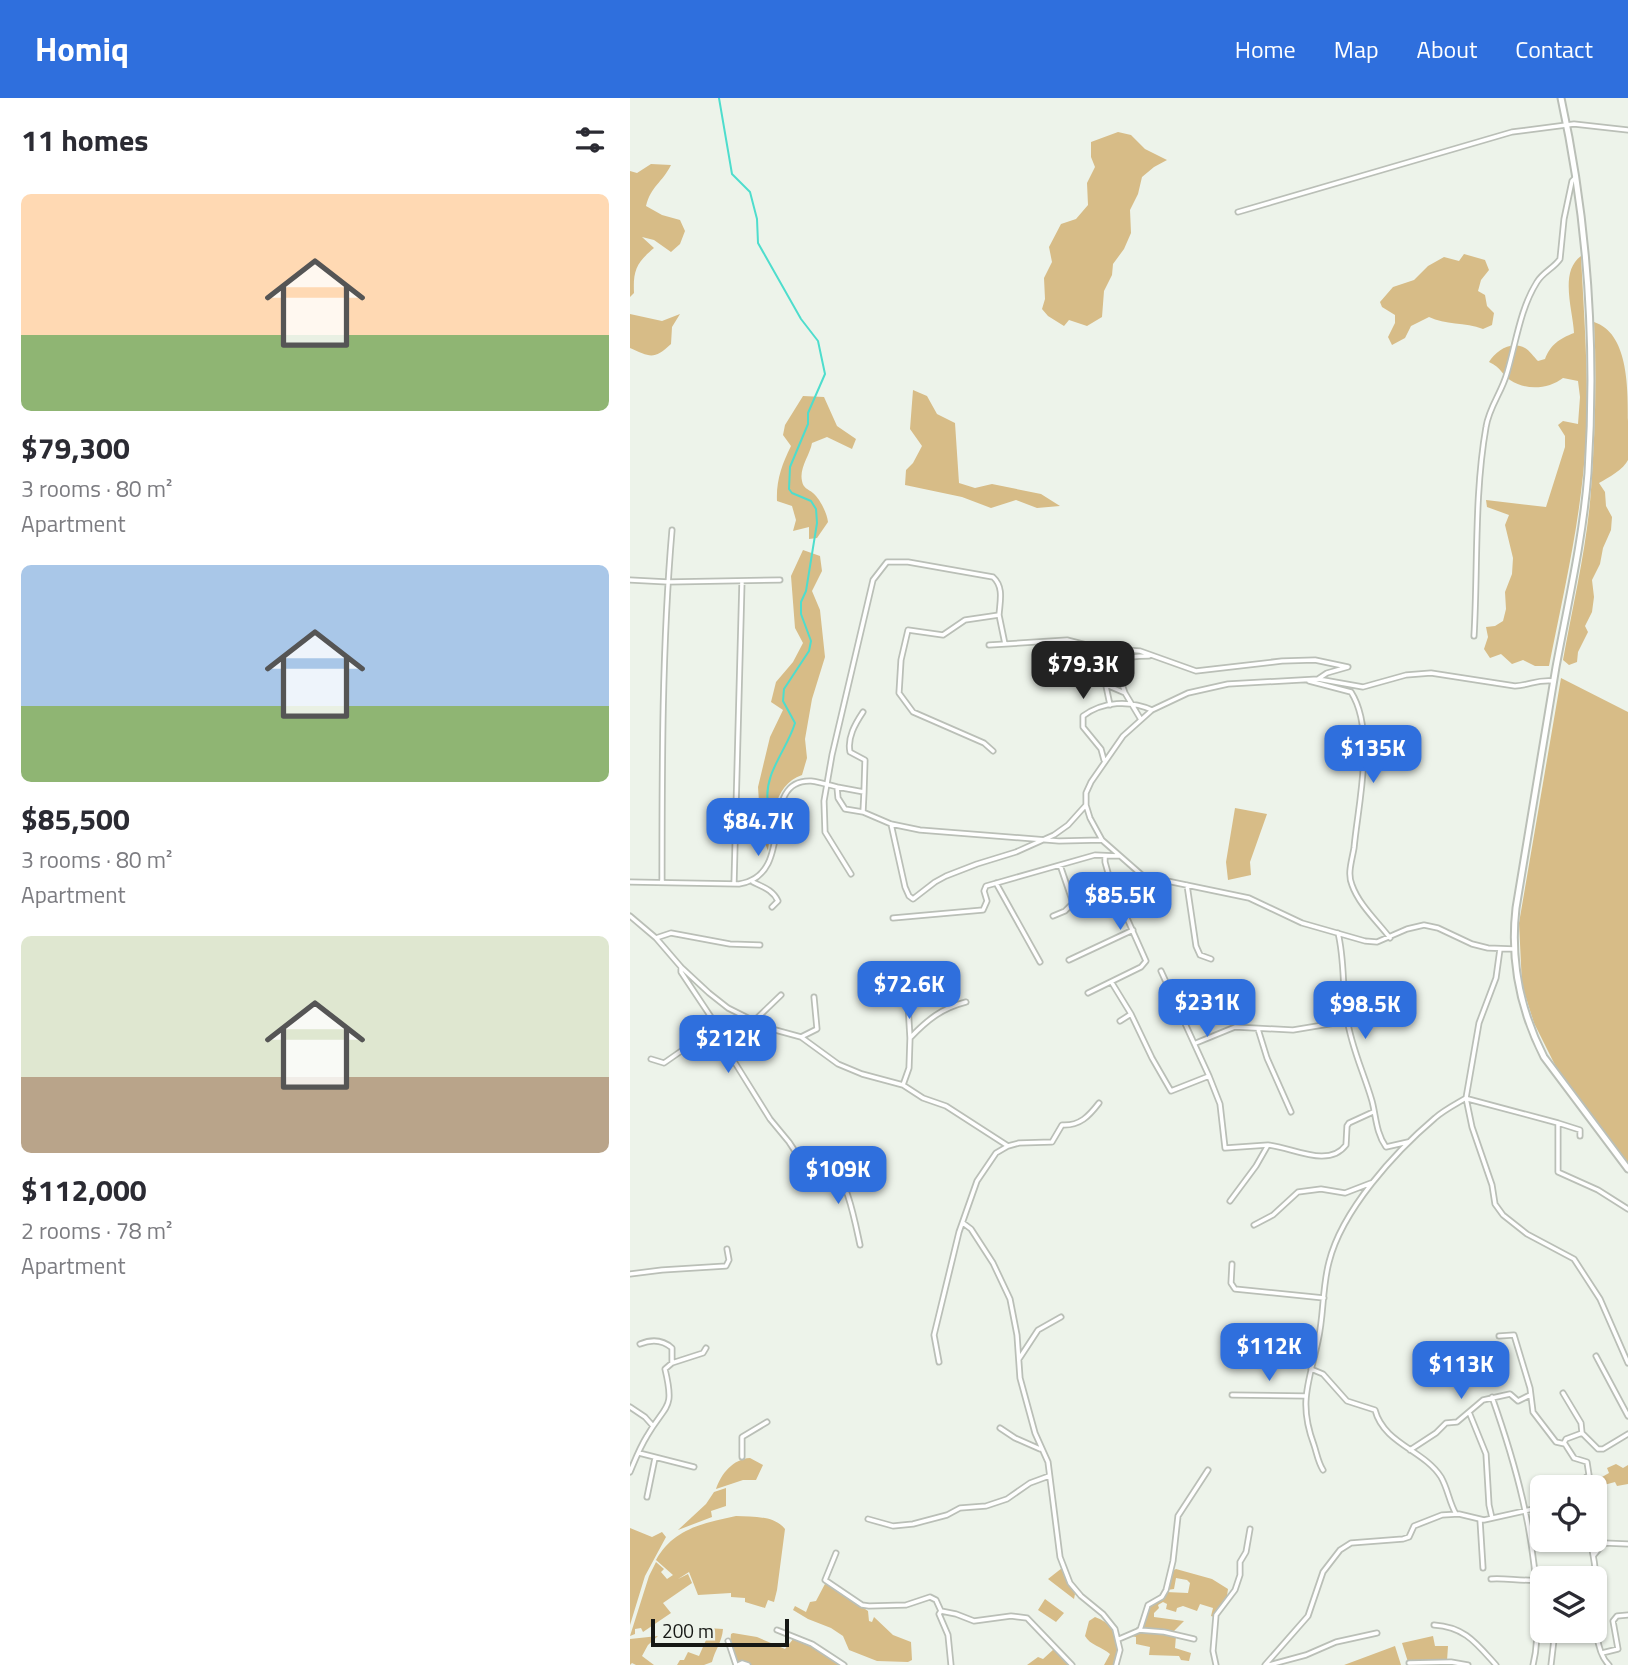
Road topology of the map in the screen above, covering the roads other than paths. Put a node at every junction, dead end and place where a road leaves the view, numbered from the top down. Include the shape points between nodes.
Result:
1 (1561, 98) edge
2 (1567, 124) junction
3 (1628, 130) edge
4 (1576, 177) junction
5 (1238, 212) dead end
6 (672, 530) dead end
7 (630, 580) edge
8 (780, 580) dead end
9 (742, 581) junction
10 (667, 582) junction
11 (999, 615) junction
12 (1474, 636) dead end
13 (1079, 643) junction
14 (1005, 644) junction
15 (989, 645) dead end
16 (1154, 656) junction
17 (1115, 663) junction
18 (1110, 667) junction
19 (1318, 679) junction
20 (1305, 680) junction
21 (1554, 681) junction
22 (1107, 686) junction
23 (1125, 693) junction
24 (1130, 703) junction
25 (1110, 705) junction
26 (1152, 710) junction
27 (863, 712) dead end
28 (1140, 719) junction
29 (993, 751) dead end
30 (1104, 761) junction
31 (827, 784) junction
32 (837, 787) junction
33 (864, 792) junction
34 (1086, 805) junction
35 (863, 812) junction
36 (891, 824) junction
37 (1045, 840) junction
38 (1102, 840) junction
39 (1105, 856) junction
40 (1120, 856) junction
41 (1059, 865) junction
42 (851, 874) dead end
43 (630, 882) edge
44 (752, 882) junction
45 (662, 883) junction
46 (996, 883) junction
47 (734, 884) junction
48 (1187, 885) junction
49 (772, 907) dead end
50 (630, 916) edge
51 (1053, 916) dead end
52 (893, 918) dead end
53 (1133, 930) junction
54 (1338, 932) junction
55 (656, 938) junction
56 (1390, 938) junction
57 (760, 946) dead end
58 (1500, 949) junction
59 (1514, 949) junction
60 (1069, 960) dead end
61 (1211, 960) dead end
62 (1040, 962) dead end
63 (681, 967) junction
64 (906, 971) dead end
65 (1161, 971) dead end
66 (1112, 983) junction
67 (1088, 993) dead end
68 (781, 995) dead end
69 (814, 997) dead end
70 (966, 1002) dead end
71 (1131, 1014) junction
72 (754, 1021) junction
73 (1121, 1021) dead end
74 (1347, 1021) junction
75 (717, 1026) junction
76 (1258, 1029) junction
77 (802, 1037) junction
78 (910, 1038) junction
79 (1196, 1043) junction
80 (651, 1059) dead end
81 (1209, 1076) junction
82 (902, 1085) junction
83 (1466, 1098) junction
84 (1099, 1103) dead end
85 (1290, 1112) dead end
86 (1374, 1112) junction
87 (1558, 1123) junction
88 (1580, 1136) dead end
89 (1410, 1142) junction
90 (1268, 1144) junction
91 (1008, 1146) junction
92 (1628, 1169) edge
93 (1372, 1183) junction
94 (1230, 1201) dead end
95 (1628, 1209) edge
96 (963, 1223) junction
97 (1254, 1225) dead end
98 (860, 1245) dead end
99 (727, 1249) dead end
100 (1232, 1264) dead end
101 (630, 1274) edge
102 (1324, 1298) junction
103 (1061, 1317) dead end
104 (1499, 1336) dead end
105 (640, 1344) dead end
106 (706, 1348) dead end
107 (1596, 1356) dead end
108 (1018, 1360) junction
109 (939, 1362) dead end
110 (672, 1363) junction
111 (1628, 1363) edge
112 (1310, 1368) junction
113 (1563, 1393) dead end
114 (1232, 1395) dead end
115 (1305, 1395) junction
116 (1530, 1395) junction
117 (1492, 1397) junction
118 (630, 1407) edge
119 (1469, 1411) junction
120 (1628, 1416) edge
121 (766, 1422) dead end
122 (653, 1426) junction
123 (1000, 1428) dead end
124 (1582, 1433) junction
125 (1628, 1434) edge
126 (1563, 1443) junction
127 (1042, 1449) junction
128 (1409, 1450) junction
129 (639, 1453) junction
130 (742, 1457) dead end
131 (655, 1458) junction
132 (694, 1467) dead end
133 (1208, 1470) dead end
134 (1323, 1470) dead end
135 (630, 1472) edge
136 (1589, 1475) edge
137 (1049, 1476) junction
138 (647, 1497) dead end
139 (1530, 1510) edge
140 (1524, 1512) junction
141 (1456, 1514) junction
142 (1492, 1518) junction
143 (868, 1519) dead end
144 (1480, 1520) junction
145 (1250, 1529) dead end
146 (1628, 1544) edge
147 (1592, 1552) edge
148 (836, 1553) dead end
149 (1593, 1557) junction
150 (1534, 1566) edge
151 (1593, 1566) edge
152 (1483, 1568) dead end
153 (1491, 1579) dead end
154 (1530, 1580) edge
155 (941, 1611) junction
156 (1628, 1615) edge
157 (1434, 1625) dead end
158 (777, 1630) dead end
159 (1139, 1630) junction
160 (1377, 1633) dead end
161 (1119, 1639) junction
162 (1194, 1639) dead end
163 (727, 1641) dead end
164 (1537, 1643) edge
165 (1554, 1643) edge
166 (1600, 1643) edge
167 (1602, 1653) junction
168 (1409, 1663) edge
169 (737, 1665) edge
170 (748, 1665) edge
171 (844, 1665) edge
172 (951, 1665) edge
173 (1072, 1665) edge
174 (1116, 1665) edge
175 (1216, 1665) edge
176 (1267, 1665) edge
177 (1468, 1665) edge
178 (1496, 1665) edge
179 (1532, 1665) edge
180 (1551, 1665) edge
181 (1609, 1665) edge

1 - 2 street
2 - 3 street
2 - 4 street
2 - 5 street via 1492,136
4 - 12 street via 1564,219 1560,260 1540,278 1531,295 1486,426 1477,517
4 - 21 street via 1590,306 1592,393 1588,476
6 - 10 street
7 - 10 street
8 - 9 street
9 - 10 street
9 - 47 street
10 - 45 street
11 - 14 street
11 - 29 street via 965,620 943,635 909,629 899,694 910,710
11 - 31 street via 1001,590 993,577 887,562 873,580
13 - 14 street
13 - 16 street
13 - 18 street
14 - 15 street
16 - 17 street via 1126,655
16 - 19 street via 1196,671 1282,661 1348,667
17 - 18 street
17 - 23 street
18 - 22 street via 1103,681
19 - 20 street
19 - 21 street via 1363,687 1431,673 1515,685 1539,679
20 - 26 street via 1228,684 1188,693
20 - 56 street via 1351,692 1361,716 1362,771 1350,880
21 - 59 street via 1516,908
22 - 23 street
22 - 25 street
23 - 24 street
24 - 25 street
24 - 26 street
24 - 28 street
25 - 30 street via 1086,713 1081,722 1101,749
26 - 28 street
27 - 33 street via 848,748 865,760
28 - 30 street
30 - 34 street via 1086,793
31 - 32 street
31 - 42 street via 825,832
31 - 44 street via 809,781 792,786 784,795 769,864
32 - 33 street
32 - 35 street via 843,808
33 - 35 street
34 - 37 street via 1068,825
34 - 38 street
35 - 36 street
36 - 37 street
36 - 37 street via 905,887 913,900 947,876
37 - 38 street
38 - 40 street
39 - 40 street
39 - 41 street
39 - 53 street via 1110,880
40 - 48 street via 1143,876
41 - 46 street
41 - 51 street via 1073,904
43 - 45 street
44 - 47 street
44 - 49 street via 776,896 778,901
45 - 47 street
46 - 52 street via 984,889 987,901 983,910
46 - 62 street
48 - 54 street via 1249,898 1302,923
48 - 61 street via 1196,946 1200,955
50 - 55 street
53 - 60 street
53 - 66 street via 1145,964
54 - 56 street via 1377,943
54 - 74 street
55 - 57 street via 671,933
55 - 63 street
56 - 58 street via 1424,925 1472,944
58 - 59 street
58 - 83 street via 1496,978 1479,1023
59 - 92 street via 1519,990 1544,1057
63 - 72 street via 728,1008
63 - 75 street
64 - 78 street
65 - 79 street
66 - 67 street
66 - 71 street
68 - 72 street
69 - 77 street via 817,1029
70 - 78 street via 939,1012
71 - 73 street
71 - 81 street via 1171,1091
72 - 77 street
74 - 76 street via 1293,1030
74 - 86 street
75 - 80 street via 664,1063
75 - 98 street via 749,1086 810,1174 825,1163 835,1167
76 - 79 street via 1235,1027
76 - 85 street
77 - 82 street via 838,1064
78 - 82 street via 909,1068
79 - 81 street
81 - 90 street via 1220,1104 1225,1148
82 - 91 street via 946,1106
83 - 87 street
83 - 89 street via 1436,1116
83 - 111 street via 1495,1204 1527,1234 1574,1259 1600,1299
84 - 91 street via 1086,1118 1062,1125 1052,1142
86 - 89 street via 1386,1147
86 - 90 street via 1349,1123 1346,1145 1328,1157
87 - 88 street via 1580,1130
87 - 95 street via 1558,1172
89 - 93 street
90 - 94 street
91 - 96 street via 986,1164
93 - 97 street via 1345,1194 1321,1189 1298,1192
93 - 102 street via 1334,1245
96 - 108 street via 976,1236 1002,1281 1015,1318
96 - 109 street via 934,1335
99 - 101 street via 726,1266
100 - 102 street via 1235,1289
102 - 112 street
103 - 108 street via 1038,1330
104 - 116 street via 1514,1335
105 - 110 street via 649,1340 667,1344 672,1348
106 - 110 street
107 - 120 street
108 - 127 street
110 - 122 street via 665,1369 671,1394 668,1404
112 - 115 street
112 - 128 street via 1323,1374 1347,1401 1375,1410 1384,1428
113 - 124 street
114 - 115 street
115 - 134 street via 1309,1432
116 - 117 street via 1518,1401 1510,1394
116 - 126 street via 1533,1412 1556,1442
117 - 119 street
117 - 140 street via 1512,1454
118 - 122 street
119 - 128 street
119 - 142 street via 1486,1454
121 - 130 street via 742,1437
122 - 129 street
123 - 127 street
124 - 125 street via 1598,1449
124 - 126 street
126 - 136 street via 1573,1457 1586,1460
127 - 137 street
128 - 141 street via 1441,1477
129 - 131 street
129 - 135 street
131 - 132 street
131 - 138 street
133 - 159 street via 1178,1516 1166,1590 1148,1605
137 - 143 street via 1007,1499 913,1524 893,1526
137 - 161 street via 1057,1545 1070,1584 1109,1621
139 - 140 street
140 - 142 street
140 - 150 street
141 - 144 street
141 - 176 street via 1423,1521 1404,1539 1351,1543 1340,1550 1323,1572 1308,1616
142 - 144 street
144 - 152 street
145 - 175 street via 1235,1590 1216,1615
146 - 149 street via 1604,1544
147 - 149 street
148 - 155 street via 825,1580 862,1605 892,1607 930,1597
149 - 151 street
153 - 154 street
155 - 172 street
155 - 173 street via 974,1621 1027,1618
156 - 167 street via 1613,1620 1618,1649
157 - 178 street via 1467,1634
158 - 171 street via 812,1644
159 - 161 street
159 - 162 street
160 - 176 street
161 - 174 street
163 - 169 street
164 - 179 street
165 - 180 street
166 - 167 street
167 - 181 street
168 - 177 street
169 - 170 street

